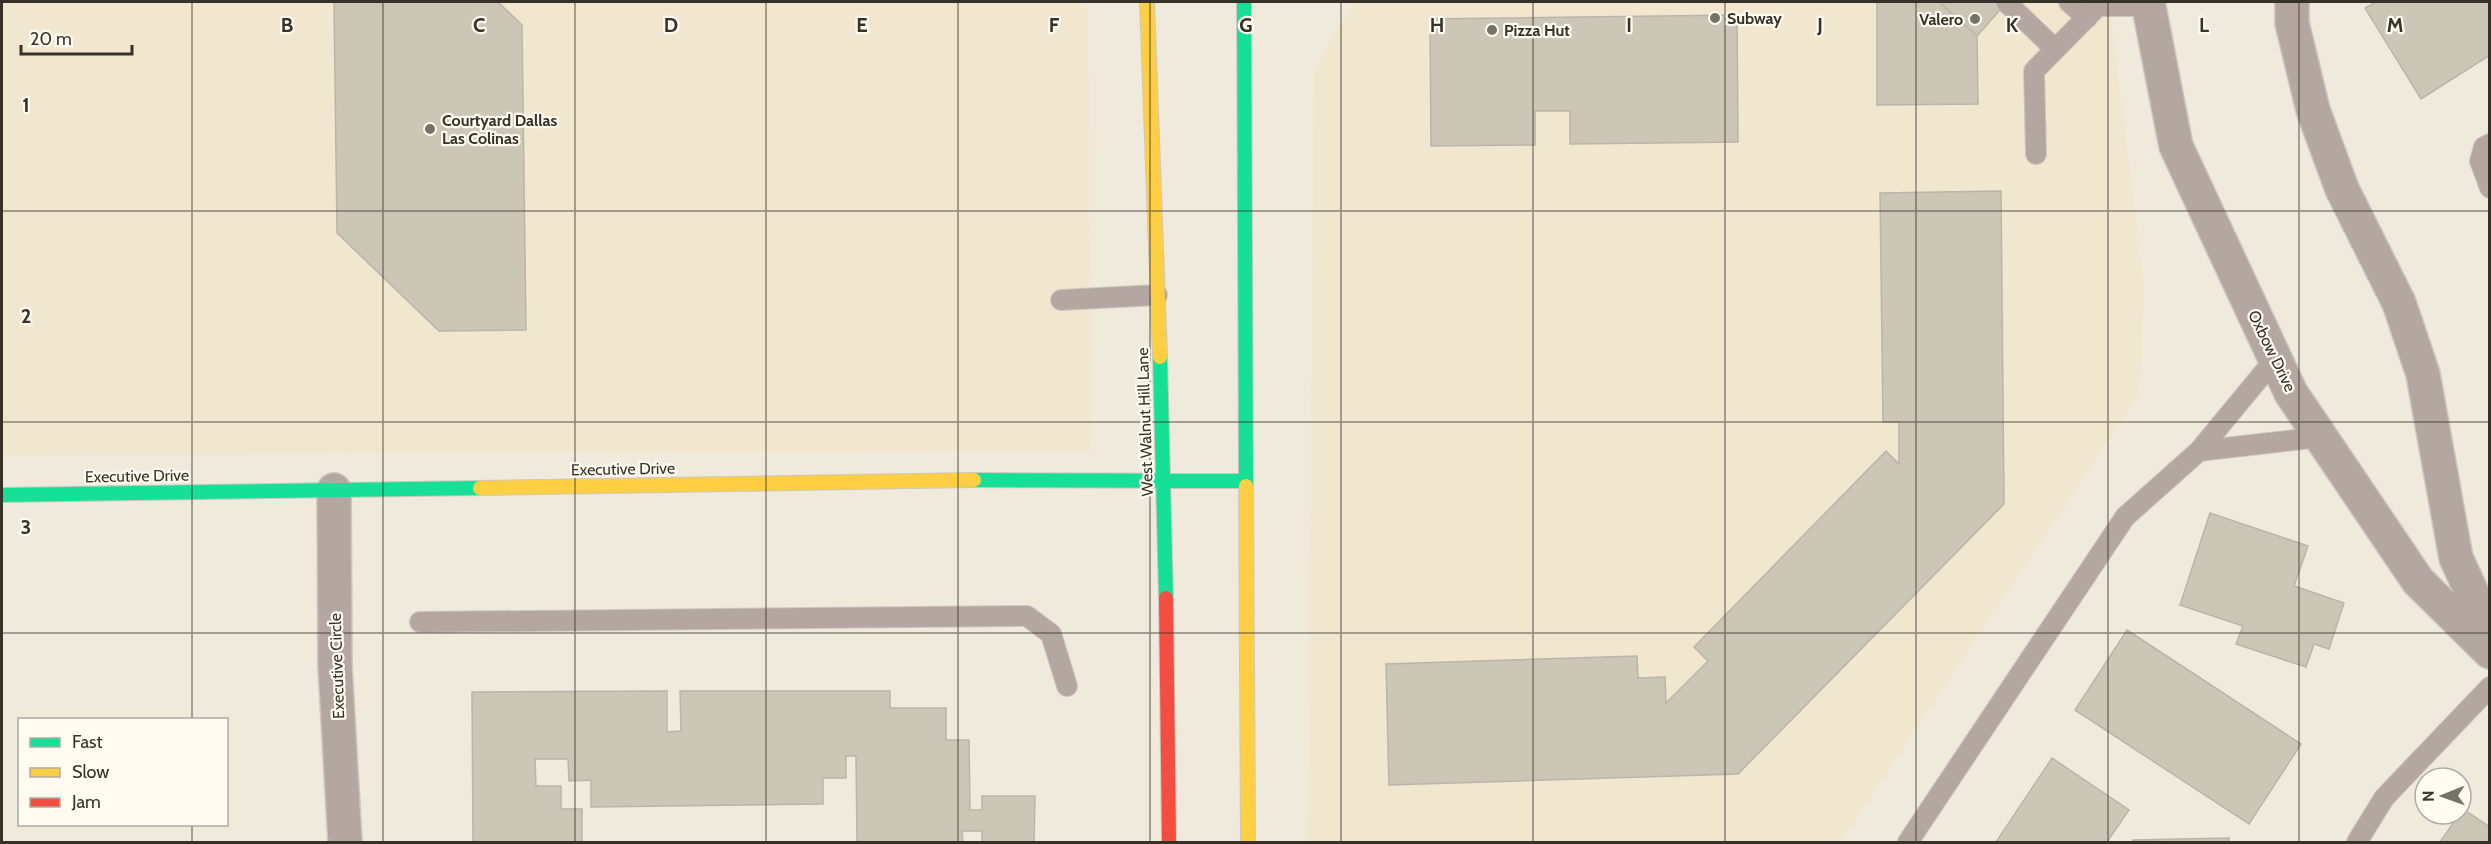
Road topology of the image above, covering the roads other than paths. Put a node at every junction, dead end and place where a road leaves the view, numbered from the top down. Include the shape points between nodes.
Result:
1 (1146, 2) edge
2 (1244, 2) edge
3 (1254, 2) edge
4 (2006, 2) edge
5 (2069, 2) edge
6 (2292, 2) edge
7 (2148, 4) edge
8 (2094, 9) edge
9 (1244, 42) junction
10 (2055, 49) junction
11 (2490, 144) edge
12 (2036, 154) dead end
13 (2490, 188) edge
14 (1157, 295) junction
15 (1061, 300) dead end
16 (2275, 359) junction
17 (2321, 437) junction
18 (2199, 451) junction
19 (1246, 481) junction
20 (1164, 482) junction
21 (334, 490) junction
22 (2, 495) edge
23 (420, 622) dead end
24 (2490, 632) edge
25 (2490, 652) edge
26 (1067, 686) dead end
27 (2490, 687) edge
28 (345, 843) edge
29 (1168, 843) edge
30 (1248, 843) edge
31 (1908, 843) edge
32 (2357, 843) edge

1 - 14 main road, West Walnut Hill Lane
2 - 9 main road
3 - 9 main road
4 - 10 lane
5 - 8 lane
6 - 24 street via 2292,24 2313,110 2342,189 2399,303 2423,374 2456,558
7 - 8 lane
7 - 16 street, Oxbow Drive via 2176,146
8 - 10 lane
9 - 19 main road
10 - 12 lane via 2034,71
11 - 13 lane via 2484,147 2480,161
14 - 15 lane
14 - 20 main road, West Walnut Hill Lane
16 - 17 street, Oxbow Drive via 2291,393
16 - 18 lane
17 - 18 lane
17 - 25 street, Oxbow Drive via 2418,581
18 - 31 lane via 2125,517
19 - 20 main road, Executive Drive
19 - 30 main road
20 - 21 main road, Executive Drive via 1008,480
20 - 29 main road, West Walnut Hill Lane
21 - 22 main road, Executive Drive
21 - 28 street, Executive Circle via 335,666
23 - 26 lane via 1027,616 1051,634
27 - 32 lane via 2384,798

